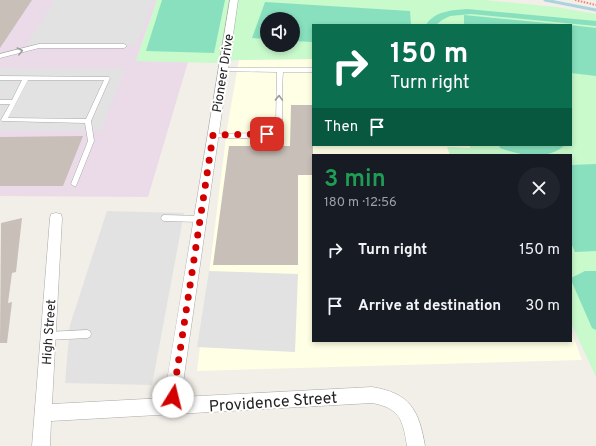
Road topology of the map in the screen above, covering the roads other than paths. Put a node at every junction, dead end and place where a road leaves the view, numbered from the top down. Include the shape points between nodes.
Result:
1 (234, 0) edge
2 (124, 46) dead end
3 (0, 56) edge
4 (222, 70) junction
5 (280, 70) junction
6 (312, 70) edge
7 (0, 78) edge
8 (26, 78) junction
9 (0, 102) edge
10 (13, 102) junction
11 (88, 121) junction
12 (213, 135) junction
13 (74, 184) dead end
14 (56, 218) dead end
15 (164, 218) dead end
16 (200, 219) junction
17 (87, 334) dead end
18 (48, 336) junction
19 (172, 407) junction
20 (43, 413) junction
21 (41, 446) edge
22 (416, 446) edge

1 - 4 street, Pioneer Drive
3 -> 2 lane via 40,46
4 - 5 lane
4 - 12 street, Pioneer Drive
5 - 6 lane
12 -> 5 lane via 262,135 277,127
7 - 8 lane
8 - 10 lane
8 - 11 lane via 106,78
9 - 10 lane
10 - 11 lane via 4,120
11 - 13 lane via 91,141
12 - 16 street, Pioneer Drive
14 - 18 street, High Street
15 - 16 lane
16 - 19 street, Pioneer Drive
17 - 18 lane
18 - 20 street, High Street
19 - 20 street, Providence Street
19 - 22 street, Providence Street via 382,396 403,406 407,411 414,428
20 - 21 street, High Street

